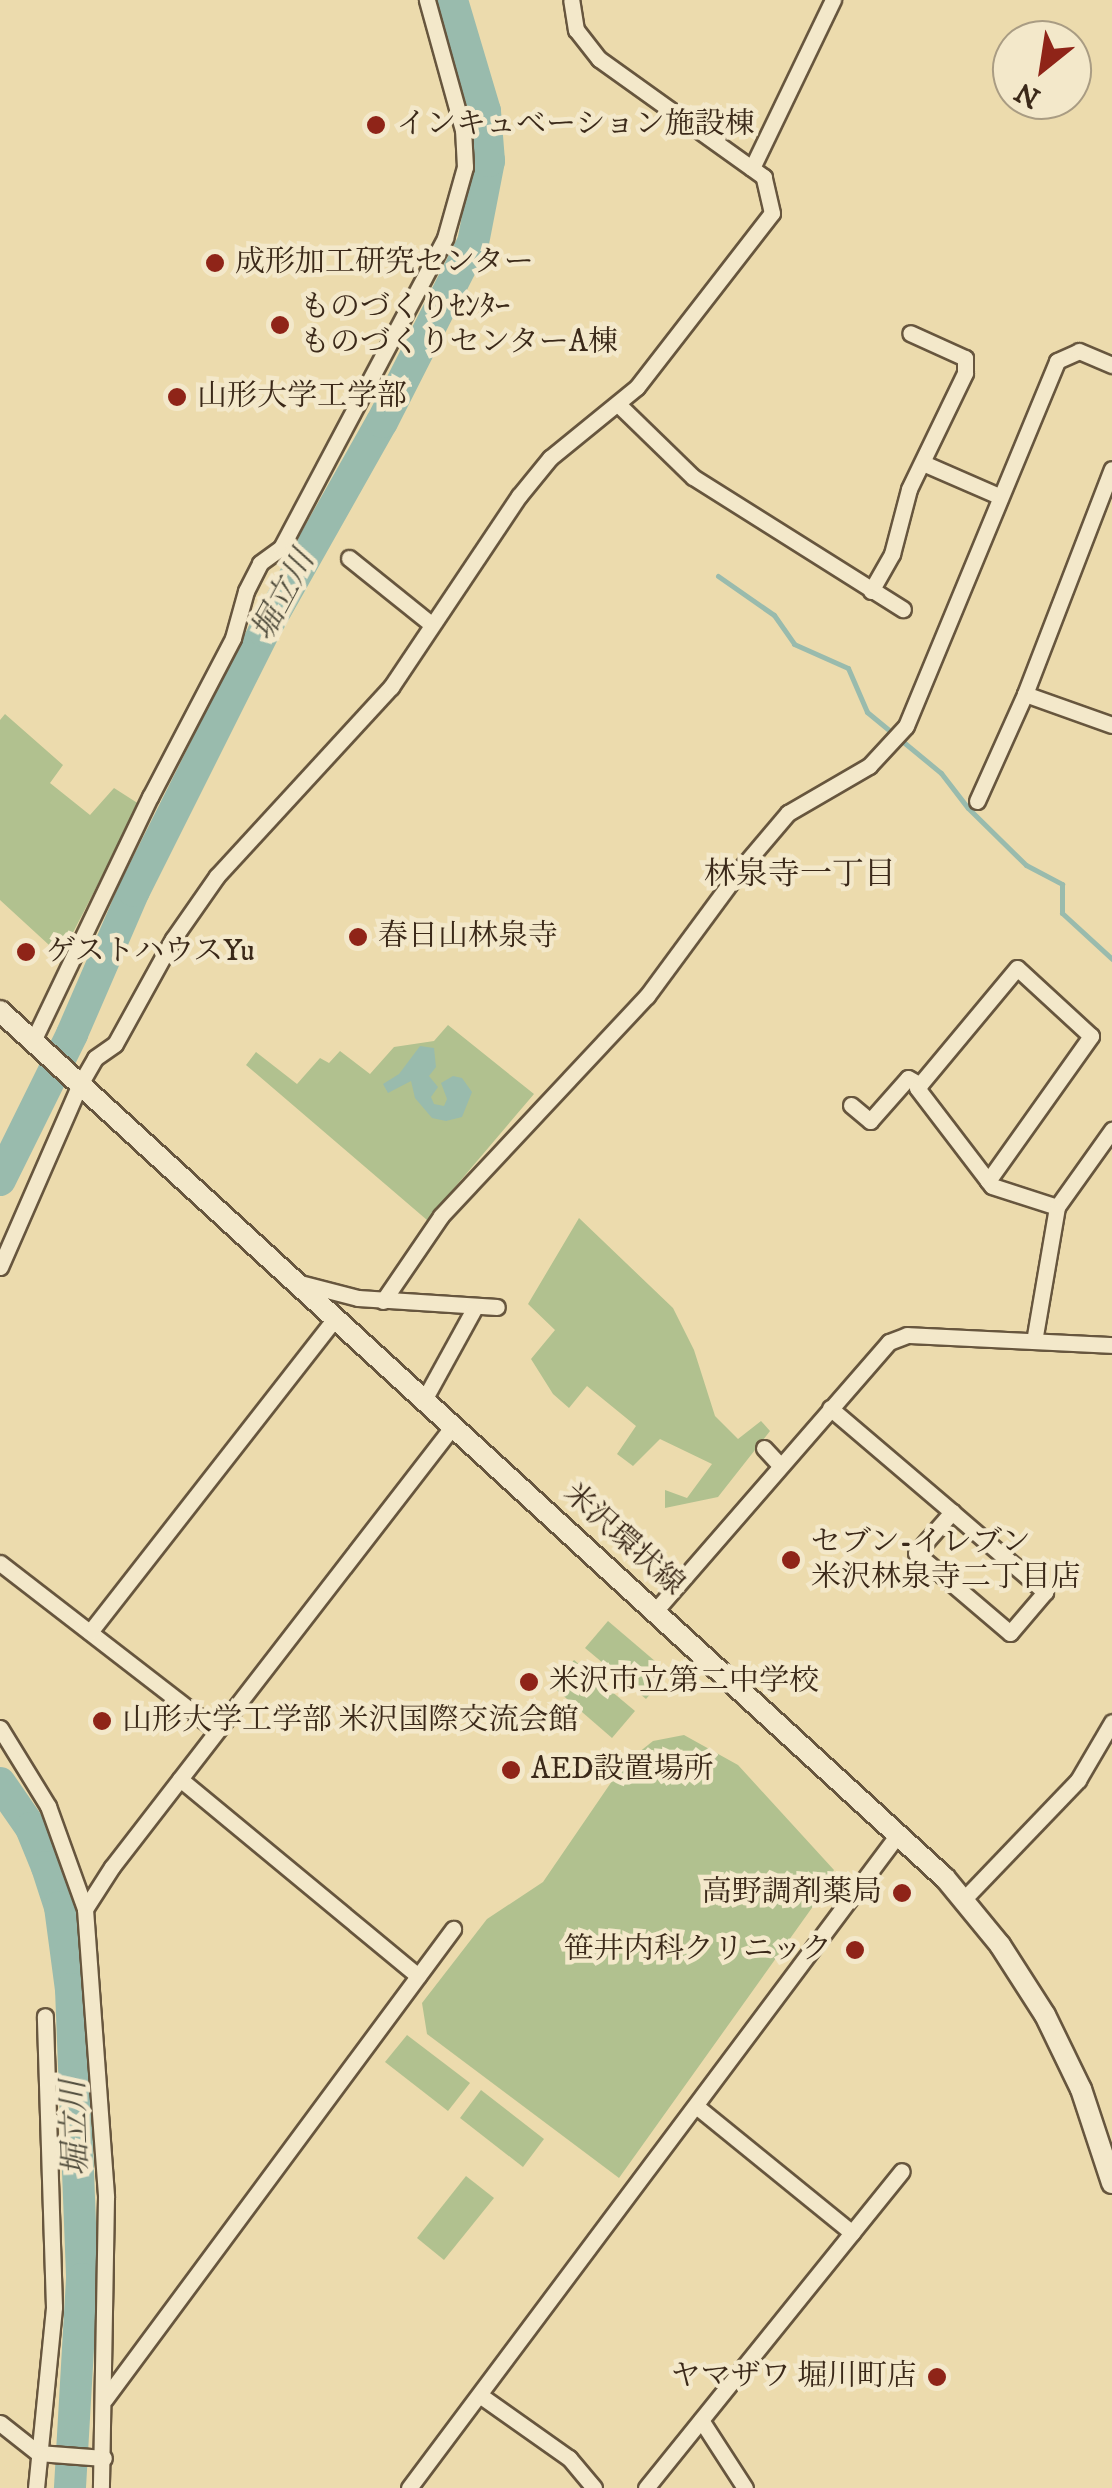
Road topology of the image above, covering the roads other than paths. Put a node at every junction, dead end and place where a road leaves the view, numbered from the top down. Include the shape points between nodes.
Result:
1 (427, 0) edge
2 (571, 0) edge
3 (833, 0) edge
4 (752, 168) junction
5 (910, 333) dead end
6 (1112, 365) edge
7 (619, 405) junction
8 (923, 463) junction
9 (1112, 469) edge
10 (999, 496) junction
11 (349, 558) dead end
12 (872, 591) junction
13 (904, 609) dead end
14 (431, 624) junction
15 (1025, 694) junction
16 (1112, 725) edge
17 (977, 802) dead end
18 (0, 1010) edge
19 (35, 1044) junction
20 (77, 1083) junction
21 (920, 1085) junction
22 (851, 1105) dead end
23 (1112, 1130) edge
24 (988, 1181) junction
25 (1057, 1207) junction
26 (0, 1267) edge
27 (292, 1281) junction
28 (384, 1301) junction
29 (497, 1307) dead end
30 (475, 1308) junction
31 (335, 1318) junction
32 (1034, 1341) junction
33 (1112, 1345) edge
34 (425, 1398) junction
35 (830, 1408) junction
36 (453, 1426) junction
37 (764, 1448) dead end
38 (780, 1466) junction
39 (952, 1512) junction
40 (0, 1562) edge
41 (656, 1610) junction
42 (90, 1632) junction
43 (1112, 1722) edge
44 (0, 1728) edge
45 (217, 1732) junction
46 (180, 1779) junction
47 (899, 1832) junction
48 (964, 1898) junction
49 (85, 1910) junction
50 (453, 1929) dead end
51 (418, 1976) junction
52 (45, 2016) dead end
53 (696, 2106) junction
54 (902, 2171) dead end
55 (1112, 2183) edge
56 (852, 2233) junction
57 (481, 2396) junction
58 (106, 2399) junction
59 (702, 2420) junction
60 (0, 2423) edge
61 (44, 2455) junction
62 (99, 2458) junction
63 (36, 2488) edge
64 (101, 2488) edge
65 (409, 2488) edge
66 (594, 2488) edge
67 (646, 2488) edge
68 (746, 2488) edge

1 - 19 street via 463,130 465,167 445,238 282,548 260,563 233,638 150,796
2 - 4 street via 576,30 600,59
3 - 4 street
4 - 7 street via 770,188 772,213
5 - 8 street via 965,358 965,373
6 - 10 street via 1079,352 1057,361
7 - 12 street via 693,477
7 - 14 street via 550,458
8 - 10 street
8 - 12 street
9 - 15 street
10 - 28 street via 906,726 870,766 788,813 646,996 441,1216
11 - 14 street
12 - 13 street
14 - 20 street via 390,687 217,876 173,938 115,1044
15 - 16 street
15 - 17 street
18 - 19 main road, 米沢環状線
19 - 20 main road, 米沢環状線
20 - 26 street
20 - 27 main road, 米沢環状線
21 - 22 street via 908,1078 870,1122
21 - 24 street
21 - 24 street via 1018,968 1091,1036
23 - 25 street
24 - 25 street
25 - 32 street
27 - 28 street
27 - 31 main road, 米沢環状線
28 - 30 street
29 - 30 street
30 - 34 street
31 - 34 main road, 米沢環状線
31 - 42 street
32 - 33 street
32 - 35 street via 908,1335 889,1342
34 - 36 main road, 米沢環状線
35 - 38 street
35 - 39 street
36 - 41 main road, 米沢環状線
36 - 45 street
37 - 38 street
38 - 41 street
39 - 39 street via 1045,1592 1010,1633 916,1554
40 - 42 street
41 - 47 main road, 米沢環状線
42 - 45 street
43 - 48 street via 1078,1780
44 - 49 street via 48,1806
45 - 46 street
46 - 49 street
46 - 51 street
47 - 48 main road, 米沢環状線
47 - 53 street
48 - 55 main road, 米沢環状線 via 1052,2028 1081,2089
49 - 58 street via 106,2197
50 - 51 street
51 - 58 street
52 - 61 street via 54,2307
53 - 56 street
53 - 57 street
54 - 56 street
56 - 59 street
57 - 65 street
57 - 66 street via 568,2458
58 - 62 street
59 - 67 street
59 - 68 street
60 - 61 street
61 - 62 street
61 - 63 street
62 - 64 street

